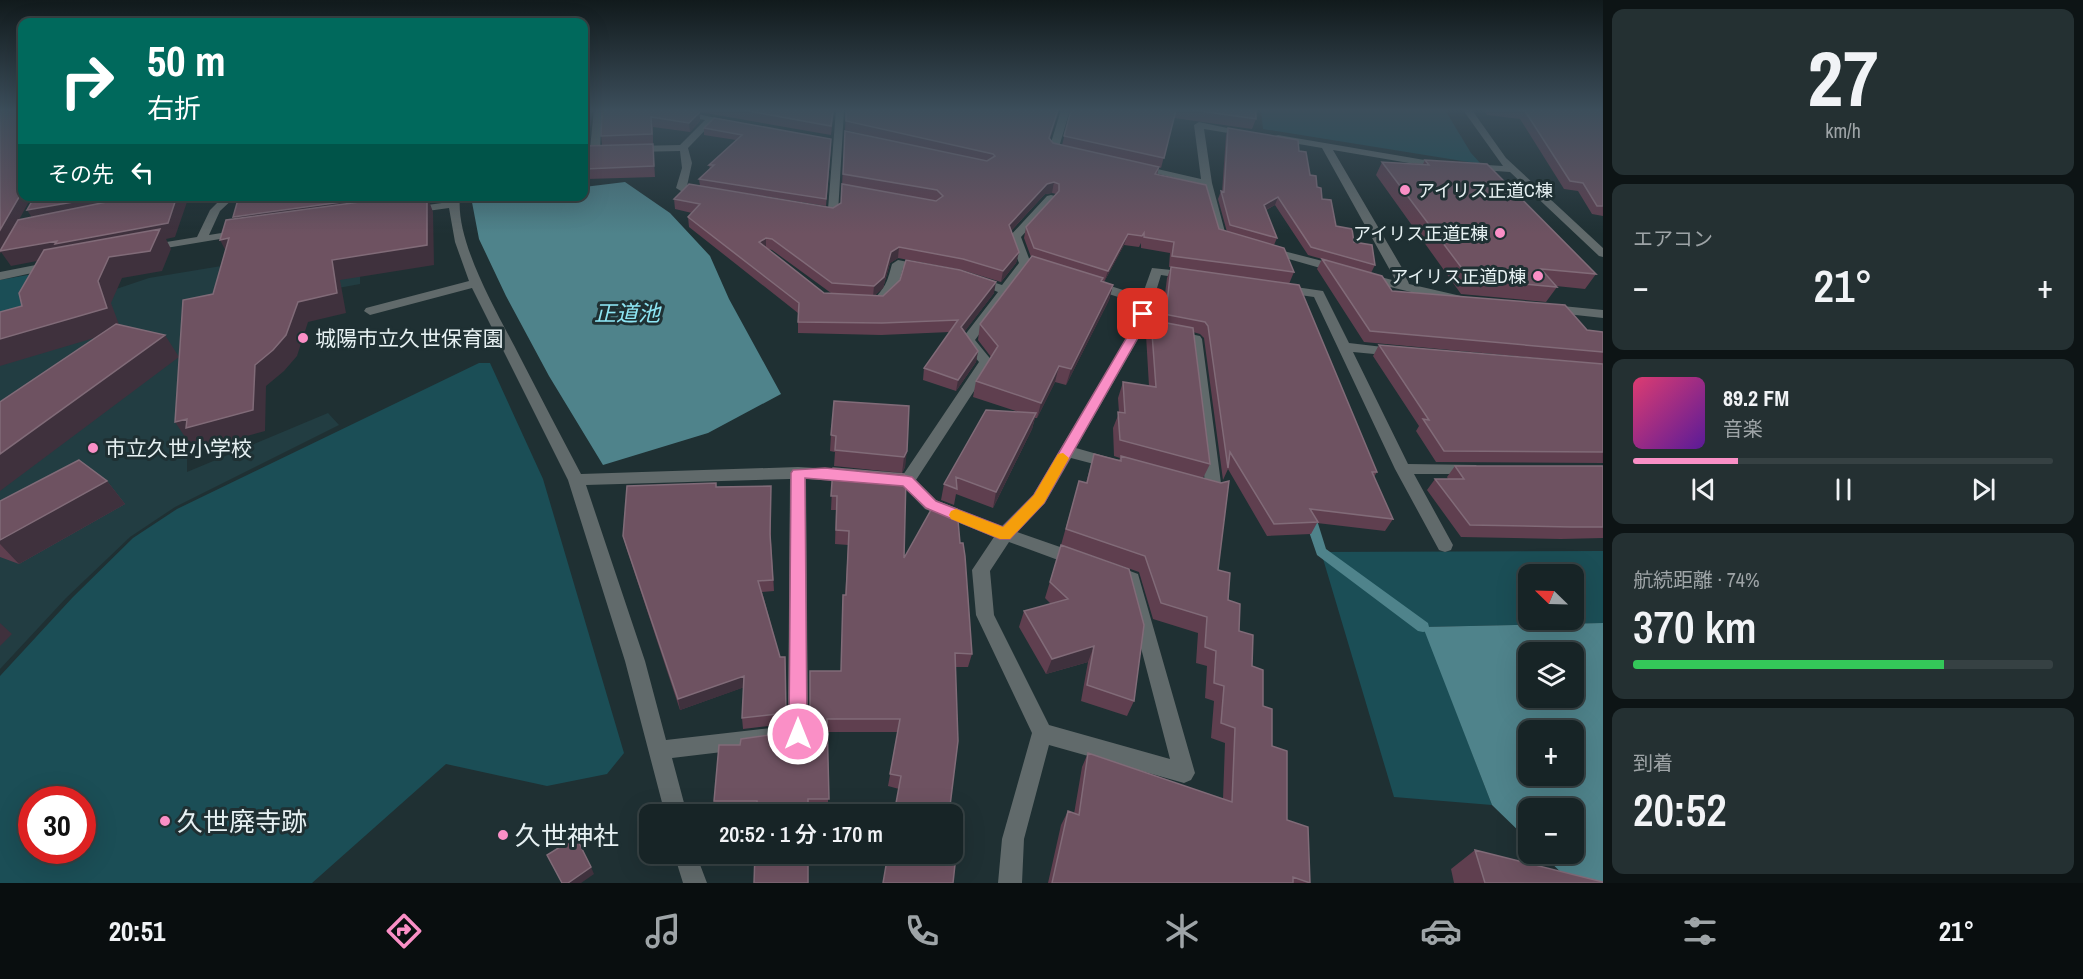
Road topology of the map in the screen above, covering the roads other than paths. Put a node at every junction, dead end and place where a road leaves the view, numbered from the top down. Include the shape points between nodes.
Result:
1 (685, 151) edge
2 (839, 151) edge
3 (1063, 151) edge
4 (1203, 151) edge
5 (1329, 151) edge
6 (1361, 151) edge
7 (1498, 151) edge
8 (1076, 154) edge
9 (1130, 166) edge
10 (1512, 169) junction
11 (1207, 183) junction
12 (714, 193) edge
13 (1051, 198) edge
14 (177, 201) edge
15 (226, 201) edge
16 (450, 201) edge
17 (455, 201) edge
18 (157, 205) edge
19 (803, 208) edge
20 (397, 212) edge
21 (248, 232) edge
22 (202, 238) junction
23 (1231, 239) edge
24 (1254, 246) edge
25 (135, 250) edge
26 (1603, 254) edge
27 (67, 263) edge
28 (1025, 263) junction
29 (1047, 270) edge
30 (940, 272) edge
31 (0, 276) edge
32 (961, 276) edge
33 (1203, 277) edge
34 (1080, 281) edge
35 (476, 283) junction
36 (1273, 287) edge
37 (1404, 288) junction
38 (1005, 290) junction
39 (1472, 301) edge
40 (867, 302) edge
41 (1147, 302) junction
42 (1542, 308) edge
43 (370, 311) dead end
44 (1603, 314) edge
45 (1150, 329) junction
46 (1344, 347) junction
47 (1403, 352) edge
48 (1066, 451) junction
49 (1123, 467) edge
50 (1403, 469) junction
51 (1485, 470) edge
52 (798, 473) junction
53 (576, 480) junction
54 (907, 481) junction
55 (1192, 485) edge
56 (1005, 534) junction
57 (1445, 545) dead end
58 (1042, 733) junction
59 (660, 750) junction
60 (674, 804) edge
61 (688, 864) edge
62 (695, 883) edge
63 (1010, 883) edge

1 - 12 street via 688,157 681,188
2 - 19 street via 840,190 833,213
3 - 8 street
4 - 11 street
5 - 37 street via 1400,273
6 - 10 street via 1447,166
7 - 10 street
9 - 11 street
10 - 26 street
11 - 23 street via 1220,236
13 - 28 street via 1015,237
14 - 18 street
15 - 22 street via 216,210
16 - 20 street
17 - 35 street via 461,242
21 - 22 street
22 - 25 street
24 - 37 street
27 - 31 street
28 - 29 street
28 - 38 street
30 - 40 street via 898,264 891,290 877,303
32 - 38 street
33 - 41 street via 1156,271
34 - 41 street
35 - 43 street
35 - 53 street
36 - 46 street via 1319,294
37 - 39 street
38 - 54 street via 968,340 986,362
41 - 45 street
42 - 44 street
45 - 48 street
45 - 55 street via 1195,339 1214,491
46 - 47 street
46 - 50 street
48 - 49 street
48 - 56 street via 1039,499
50 - 51 street
50 - 57 street
52 - 53 street
52 - 54 street
52 - 59 street via 798,734
53 - 59 street
54 - 56 street via 931,505
56 - 58 street via 981,570 985,615
56 - 58 street via 1132,579 1184,773
58 - 63 street via 1013,839
59 - 60 street
61 - 62 street

